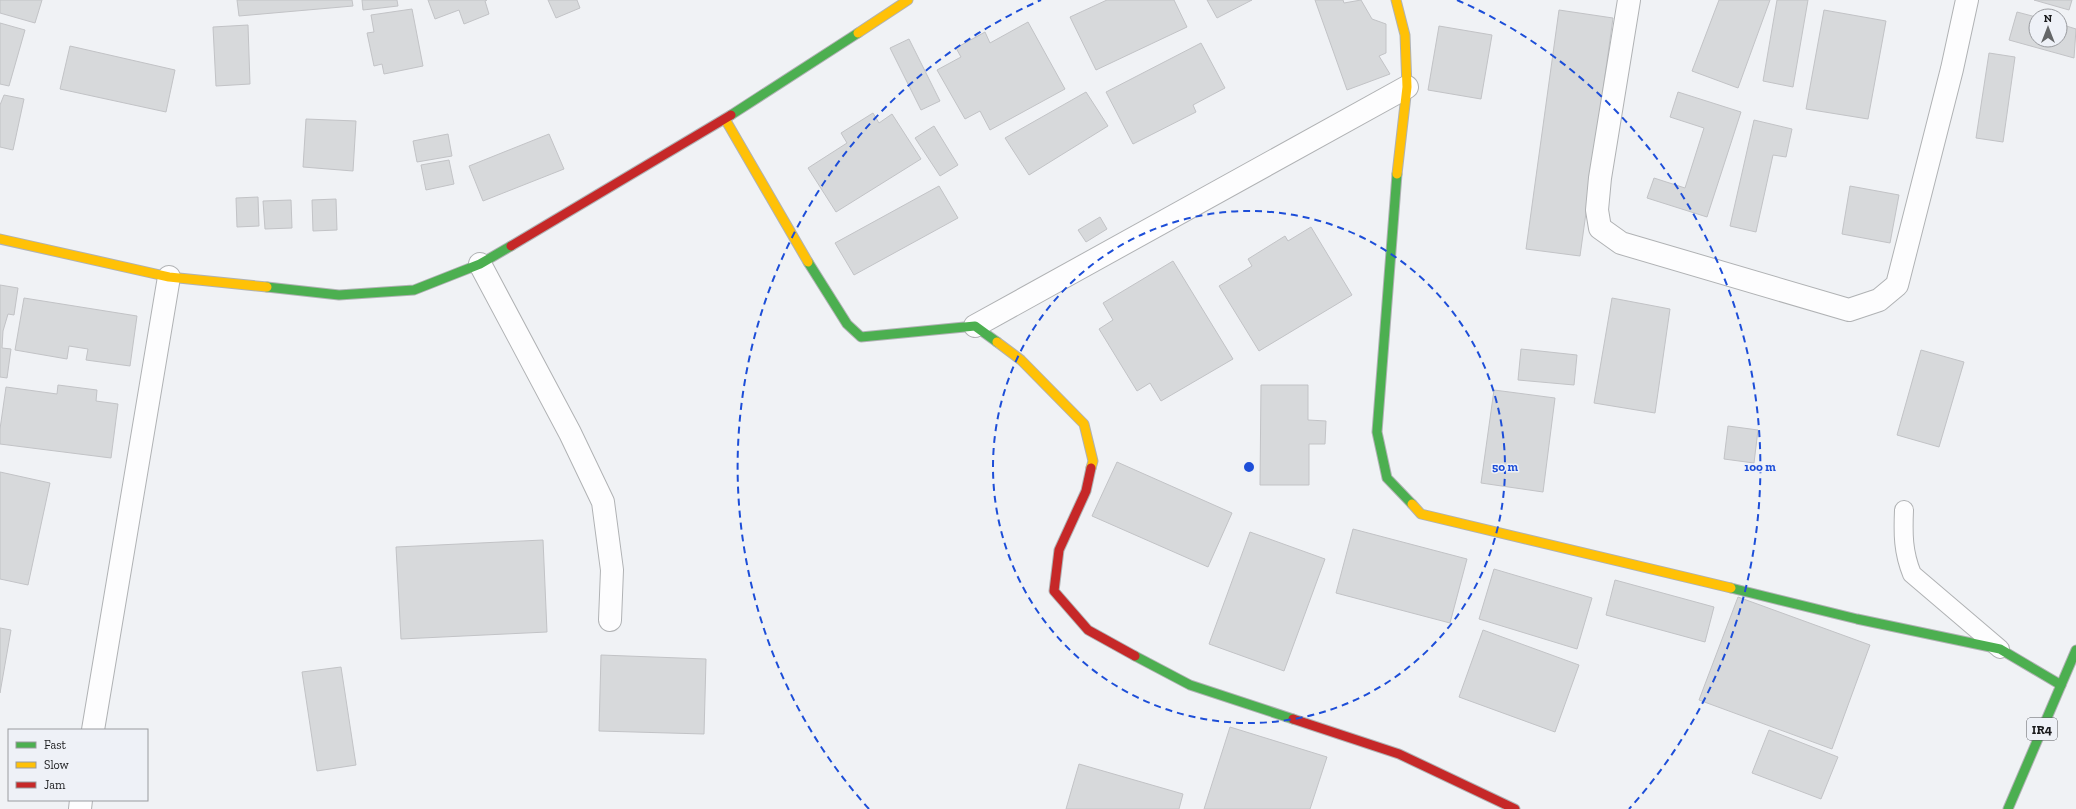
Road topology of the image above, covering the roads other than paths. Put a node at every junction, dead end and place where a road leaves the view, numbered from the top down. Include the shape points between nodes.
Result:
1 (908, 0) edge
2 (1396, 0) edge
3 (1629, 0) edge
4 (1967, 0) edge
5 (1407, 87) junction
6 (725, 119) junction
7 (0, 240) edge
8 (480, 264) junction
9 (169, 277) junction
10 (975, 326) junction
11 (1904, 510) dead end
12 (610, 620) dead end
13 (2000, 649) junction
14 (2076, 650) edge
15 (2062, 685) junction
16 (93, 729) edge
17 (1515, 809) edge
18 (2008, 809) edge

1 - 6 street
2 - 5 street via 1405,35
3 - 4 street via 1600,178 1597,210 1600,228 1621,243 1849,310 1879,300 1897,284
5 - 10 street
5 - 13 street via 1394,201 1377,432 1387,478 1421,514 1857,619
6 - 8 street
6 - 10 street via 827,295 847,324 861,336
7 - 9 street
8 - 9 street via 414,290 339,295
8 - 12 street via 570,433 603,502 612,570
9 - 16 street
10 - 17 street via 1021,360 1084,424 1093,461 1086,491 1058,550 1054,591 1088,630 1190,685 1399,754
11 - 13 lane via 1903,539 1912,574
13 - 15 street
14 - 15 street, IR4
15 - 18 street, IR4

